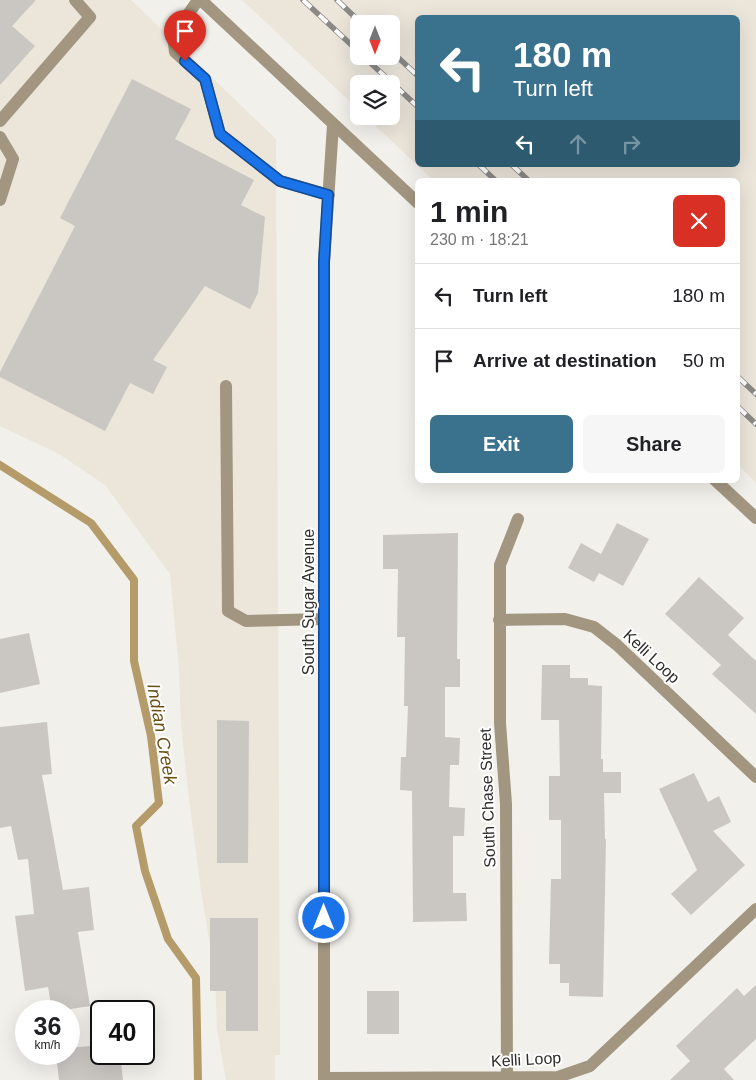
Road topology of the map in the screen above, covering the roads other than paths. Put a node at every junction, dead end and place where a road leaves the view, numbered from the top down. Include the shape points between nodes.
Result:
1 (75, 0) edge
2 (200, 0) edge
3 (0, 121) edge
4 (333, 125) junction
5 (0, 137) edge
6 (328, 195) junction
7 (0, 200) edge
8 (415, 200) edge
9 (226, 386) dead end
10 (718, 483) edge
11 (756, 518) edge
12 (518, 519) dead end
13 (324, 620) junction
14 (499, 620) junction
15 (756, 777) edge
16 (756, 909) edge
17 (324, 1079) edge
18 (507, 1079) edge

1 - 3 street via 90,17
2 - 4 street
2 - 6 street via 173,36 175,52 205,79 220,134 280,181
4 - 6 street, South Sugar Avenue
4 - 8 street
5 - 7 street via 13,159
6 - 13 street, South Sugar Avenue via 324,262
9 - 13 street via 228,611 246,621
10 - 11 street
12 - 14 street, South Chase Street via 500,565
13 - 17 street, South Sugar Avenue
14 - 15 street, Kelli Loop via 565,620 594,627
14 - 18 street, South Chase Street via 500,723 506,804
16 - 18 street, Kelli Loop via 590,1066 558,1077
17 - 18 street, Kelli Loop

